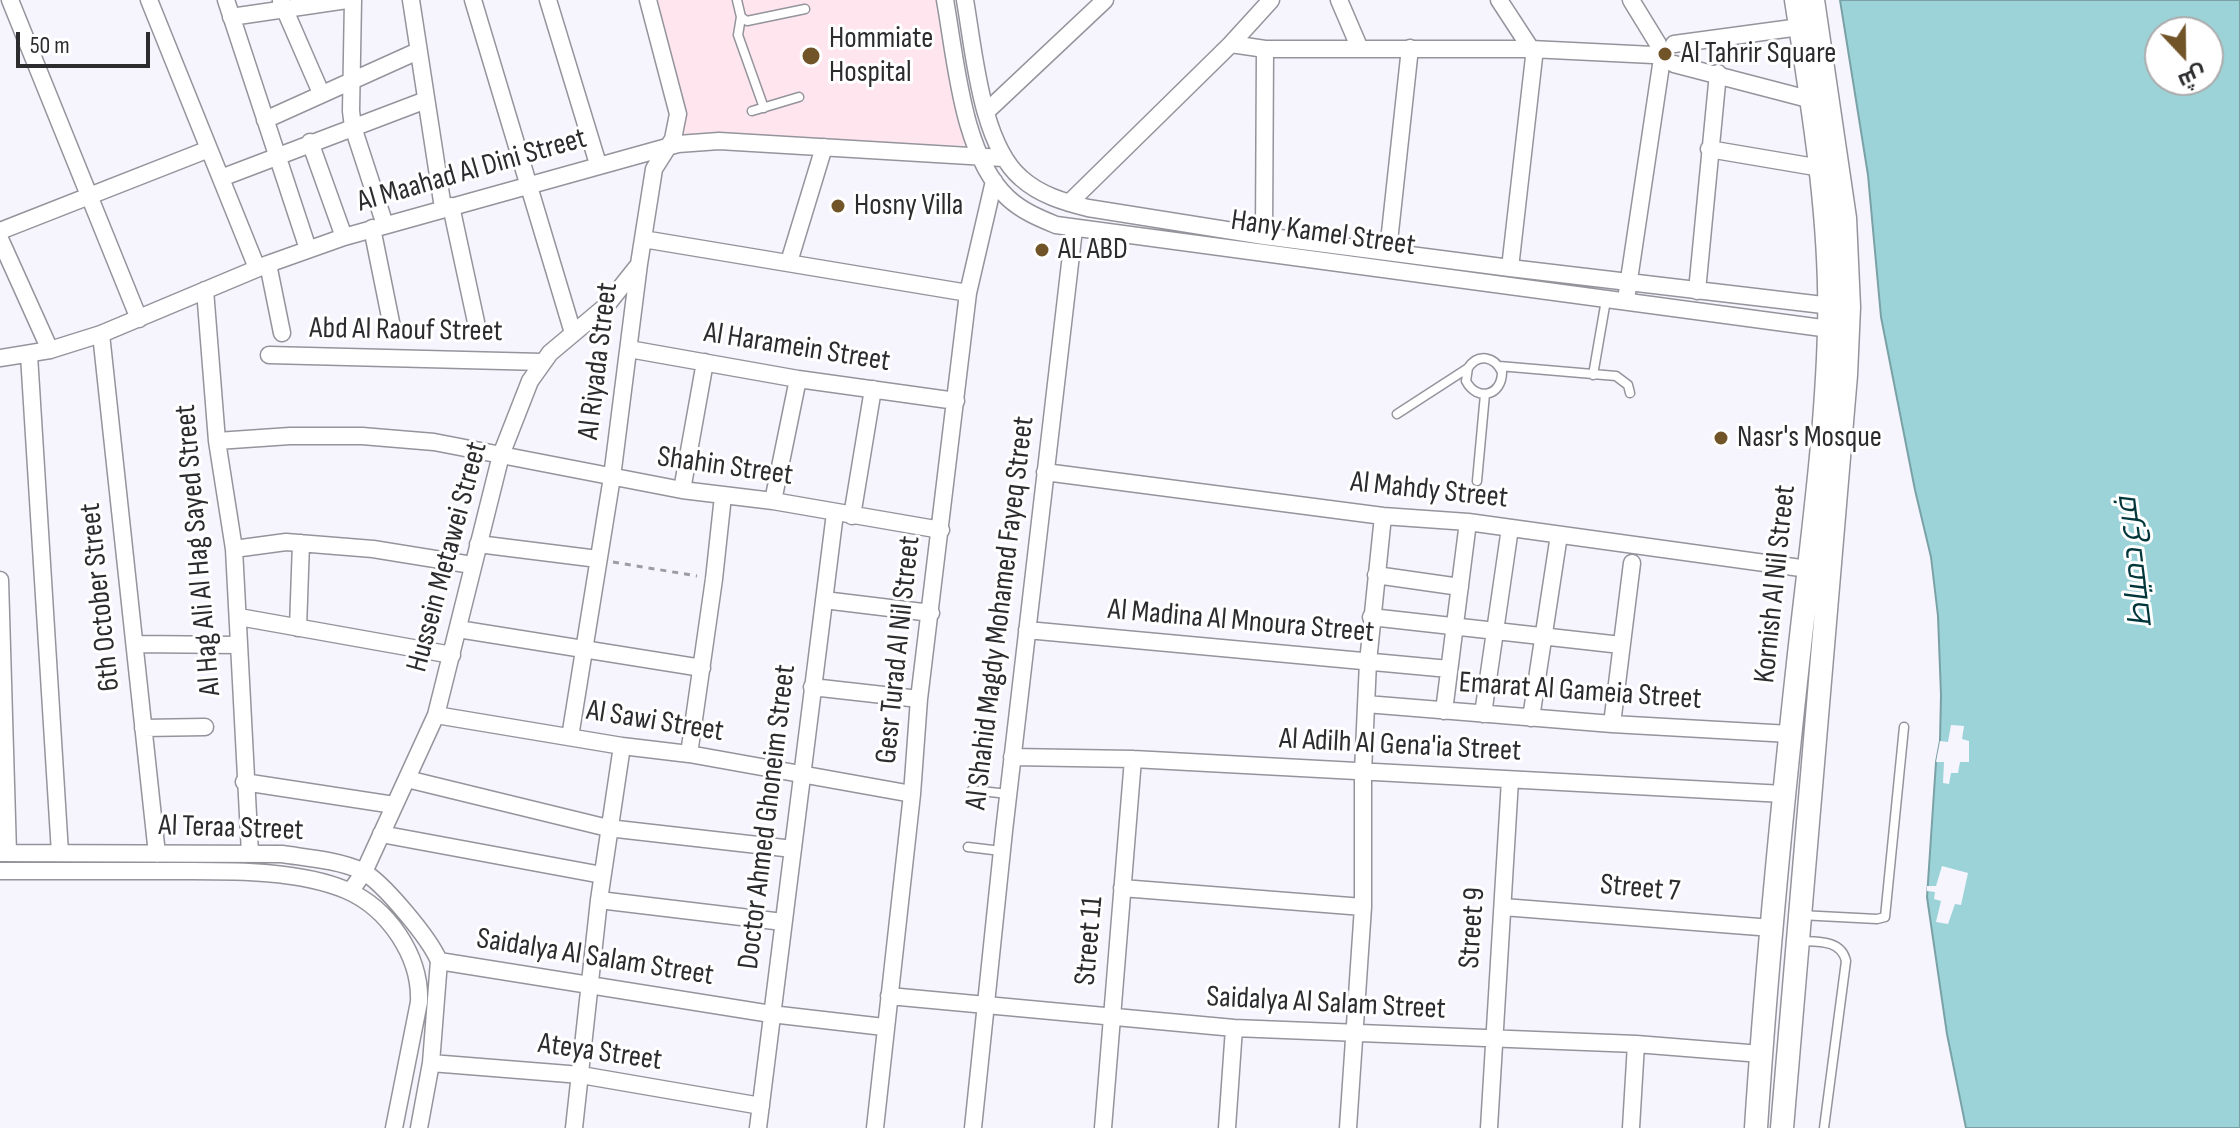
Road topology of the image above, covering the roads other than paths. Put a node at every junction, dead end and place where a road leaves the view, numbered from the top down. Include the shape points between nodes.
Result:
1 (10, 0) edge
2 (149, 0) edge
3 (226, 0) edge
4 (350, 0) edge
5 (411, 0) edge
6 (473, 0) edge
7 (548, 0) edge
8 (648, 0) edge
9 (737, 0) edge
10 (963, 0) edge
11 (1105, 0) edge
12 (1271, 0) edge
13 (1339, 0) edge
14 (1499, 0) edge
15 (1631, 0) edge
16 (1796, 0) edge
17 (1813, 0) edge
18 (282, 5) edge
19 (947, 7) edge
20 (805, 9) dead end
21 (231, 17) junction
22 (741, 17) junction
23 (1800, 27) junction
24 (1231, 44) junction
25 (1410, 48) junction
26 (1265, 49) junction
27 (1360, 49) junction
28 (1531, 49) junction
29 (418, 51) junction
30 (1664, 54) junction
31 (1718, 73) junction
32 (353, 80) junction
33 (321, 93) junction
34 (799, 97) dead end
35 (426, 100) junction
36 (1812, 100) junction
37 (764, 108) junction
38 (752, 111) dead end
39 (986, 112) junction
40 (265, 120) junction
41 (353, 127) junction
42 (310, 142) junction
43 (668, 146) junction
44 (824, 147) junction
45 (209, 149) junction
46 (1709, 149) junction
47 (277, 155) junction
48 (978, 155) junction
49 (1003, 158) junction
50 (598, 164) junction
51 (1821, 168) junction
52 (221, 178) junction
53 (994, 181) junction
54 (529, 184) junction
55 (88, 197) junction
56 (1069, 203) junction
57 (447, 207) junction
58 (379, 226) junction
59 (1074, 229) junction
60 (0, 231) edge
61 (1271, 236) junction
62 (344, 237) junction
63 (0, 239) edge
64 (643, 239) junction
65 (308, 249) junction
66 (1388, 251) junction
67 (1277, 256) junction
68 (789, 262) junction
69 (639, 264) junction
70 (262, 266) junction
71 (1510, 268) junction
72 (1629, 283) junction
73 (205, 290) junction
74 (1697, 291) junction
75 (968, 293) junction
76 (1606, 300) junction
77 (1625, 303) junction
78 (1839, 306) junction
79 (139, 319) junction
80 (476, 322) dead end
81 (392, 327) dead end
82 (1838, 330) junction
83 (282, 333) dead end
84 (573, 333) junction
85 (101, 334) junction
86 (629, 349) junction
87 (50, 350) junction
88 (29, 355) junction
89 (269, 355) dead end
90 (0, 358) edge
91 (542, 362) junction
92 (705, 362) junction
93 (1499, 366) junction
94 (1468, 368) junction
95 (1593, 375) junction
96 (798, 379) junction
97 (873, 389) junction
98 (1630, 393) dead end
99 (1485, 394) junction
100 (956, 401) junction
101 (1397, 414) dead end
102 (217, 441) junction
103 (501, 455) junction
104 (1045, 472) junction
105 (612, 477) junction
106 (1477, 481) dead end
107 (682, 490) junction
108 (723, 496) junction
109 (773, 501) junction
110 (844, 514) junction
111 (1383, 516) junction
112 (1468, 522) junction
113 (1510, 528) junction
114 (941, 530) junction
115 (1559, 535) junction
116 (301, 543) junction
117 (478, 544) junction
118 (234, 549) junction
119 (598, 559) junction
120 (1632, 563) dead end
121 (472, 565) junction
122 (1808, 569) junction
123 (1376, 575) junction
124 (0, 580) edge
125 (1460, 587) junction
126 (824, 600) junction
127 (931, 613) junction
128 (239, 617) junction
129 (1371, 617) junction
130 (1455, 627) junction
131 (298, 628) junction
132 (458, 629) junction
133 (1027, 630) junction
134 (1495, 631) junction
135 (1544, 637) junction
136 (135, 644) junction
137 (239, 645) junction
138 (1621, 645) junction
139 (585, 648) junction
140 (452, 655) junction
141 (1368, 662) junction
142 (702, 668) junction
143 (1449, 669) junction
144 (812, 687) junction
145 (919, 699) junction
146 (1366, 704) junction
147 (1444, 711) junction
148 (1483, 714) junction
149 (436, 715) junction
150 (1531, 718) junction
151 (1612, 724) junction
152 (205, 727) dead end
153 (1904, 727) dead end
154 (143, 728) junction
155 (1790, 734) junction
156 (570, 737) junction
157 (622, 746) junction
158 (689, 754) junction
159 (1012, 757) junction
160 (1133, 759) junction
161 (1363, 772) junction
162 (804, 776) junction
163 (407, 779) junction
164 (1510, 780) junction
165 (244, 782) junction
166 (972, 790) dead end
167 (912, 794) junction
168 (1008, 794) junction
169 (1784, 794) junction
170 (394, 805) junction
171 (608, 828) junction
172 (381, 834) junction
173 (968, 847) dead end
174 (793, 849) junction
175 (1001, 851) junction
176 (4, 853) edge
177 (60, 853) junction
178 (250, 853) junction
179 (157, 854) junction
180 (0, 871) edge
181 (364, 872) junction
182 (602, 875) junction
183 (1122, 888) junction
184 (350, 892) junction
185 (599, 900) junction
186 (1363, 907) junction
187 (1503, 907) junction
188 (1800, 914) junction
189 (783, 922) junction
190 (1772, 928) junction
191 (1797, 941) junction
192 (439, 961) junction
193 (590, 985) junction
194 (889, 996) junction
195 (984, 1005) junction
196 (771, 1014) junction
197 (1112, 1018) junction
198 (884, 1027) junction
199 (1234, 1028) junction
200 (1354, 1033) junction
201 (1493, 1040) junction
202 (1636, 1044) junction
203 (1761, 1054) junction
204 (431, 1063) junction
205 (581, 1075) junction
206 (761, 1106) junction
207 (394, 1128) edge
208 (419, 1128) edge
209 (574, 1128) edge
210 (758, 1128) edge
211 (875, 1128) edge
212 (973, 1128) edge
213 (1103, 1128) edge
214 (1227, 1128) edge
215 (1348, 1128) edge
216 (1489, 1128) edge
217 (1631, 1128) edge
218 (1756, 1128) edge
219 (1782, 1128) edge
220 (1824, 1128) edge

1 - 55 street
2 - 45 street
3 - 21 street
4 - 18 street
4 - 32 street
5 - 29 street
6 - 54 street
7 - 50 street
8 - 43 street, Al Riyada Street via 678,114
9 - 22 lane
10 - 19 street
10 - 39 street, Hany Kamel Street
11 - 39 street
12 - 24 street
13 - 27 street
14 - 28 street
15 - 30 street
16 - 23 main road, Kornish Al Nil Street
17 - 78 main road, Kornish Al Nil Street via 1845,218
18 - 21 street
18 - 33 street
19 - 48 street, Hany Kamel Street
20 - 22 lane via 754,21
21 - 40 street
22 - 37 lane via 738,35
23 - 30 street
23 - 36 main road, Kornish Al Nil Street
24 - 26 street
24 - 56 street
25 - 27 street
25 - 28 street
25 - 66 street
26 - 27 street
26 - 61 street
28 - 30 street
28 - 71 street via 1534,65
29 - 32 street
29 - 35 street
30 - 31 street
30 - 72 street
31 - 36 street
31 - 46 street
32 - 33 street
32 - 41 street
33 - 40 street
34 - 37 lane
35 - 41 street
35 - 57 street
36 - 51 main road, Kornish Al Nil Street
37 - 38 lane
39 - 49 street, Hany Kamel Street
40 - 47 street
41 - 42 street
41 - 58 street
42 - 47 street
42 - 62 street
43 - 44 street, Al Maahad Al Dini Street via 719,141
43 - 50 street, Al Maahad Al Dini Street
43 - 64 street, Al Riyada Street via 654,169
44 - 48 street, Al Maahad Al Dini Street
44 - 68 street
45 - 52 street
45 - 55 street
46 - 51 street
46 - 74 street
47 - 52 street
47 - 65 street
48 - 49 street, Al Maahad Al Dini Street
48 - 53 street, Hany Kamel Street
49 - 56 street, Hany Kamel Street via 1042,193
50 - 54 street, Al Maahad Al Dini Street
51 - 78 main road, Kornish Al Nil Street
52 - 70 street
53 - 59 street, Hany Kamel Street via 1030,214
53 - 75 street, Gesr Turad Al Nil Street
54 - 57 street, Al Maahad Al Dini Street
54 - 84 street
55 - 60 street
55 - 79 street
56 - 61 street, Hany Kamel Street
57 - 58 street, Al Maahad Al Dini Street
57 - 80 street
58 - 62 street, Al Maahad Al Dini Street
58 - 81 street
59 - 67 street, Hany Kamel Street
59 - 104 street, Al Shahid Magdy Mohamed Fayeq Street
61 - 66 street, Hany Kamel Street
61 - 67 street
62 - 65 street, Al Maahad Al Dini Street
63 - 87 street
64 - 68 street
64 - 69 street, Al Riyada Street
65 - 70 street, Al Maahad Al Dini Street
66 - 71 street, Hany Kamel Street
67 - 76 street, Hany Kamel Street
68 - 75 street
69 - 84 street, Hussein Metawei Street via 606,306
69 - 86 street, Al Riyada Street
70 - 73 street, Al Maahad Al Dini Street
70 - 83 street
71 - 72 street, Hany Kamel Street
72 - 74 street, Hany Kamel Street
72 - 77 street
73 - 79 street, Al Maahad Al Dini Street
73 - 102 street, Al Hag Ali Al Hag Sayed Street
74 - 78 street, Hany Kamel Street
75 - 100 street, Gesr Turad Al Nil Street
76 - 77 street, Hany Kamel Street
76 - 95 lane
77 - 82 street, Hany Kamel Street
78 - 82 main road, Kornish Al Nil Street
79 - 85 street, Al Maahad Al Dini Street
82 - 122 main road, Kornish Al Nil Street
82 - 188 main road, Kornish Al Nil Street
84 - 91 street, Hussein Metawei Street
85 - 87 street, Al Maahad Al Dini Street
85 - 136 street, 6th October Street
86 - 92 street, Al Haramein Street
86 - 105 street, Al Riyada Street
87 - 88 street, Al Maahad Al Dini Street
88 - 90 street, Al Maahad Al Dini Street
88 - 177 street
89 - 91 street, Abd Al Raouf Street
91 - 103 street, Hussein Metawei Street
92 - 96 street, Al Haramein Street
92 - 107 street
93 - 94 lane via 1483,358
93 - 95 lane
93 - 99 lane via 1500,384
94 - 99 lane via 1469,386
94 - 101 lane
95 - 98 lane via 1623,380
96 - 97 street, Al Haramein Street
96 - 109 street
97 - 100 street, Al Haramein Street
97 - 110 street, Doctor Ahmed Ghoneim Street
99 - 106 lane
100 - 114 street, Gesr Turad Al Nil Street
102 - 103 street, Shahin Street via 362,436
102 - 118 street, Al Hag Ali Al Hag Sayed Street
103 - 105 street, Shahin Street
103 - 117 street, Hussein Metawei Street
104 - 111 street, Al Mahdy Street
104 - 133 street, Al Shahid Magdy Mohamed Fayeq Street
105 - 107 street, Shahin Street
105 - 119 street, Al Riyada Street
107 - 108 street, Shahin Street
108 - 109 street, Shahin Street
108 - 142 street
109 - 110 street, Shahin Street
110 - 114 street, Shahin Street
110 - 126 street, Doctor Ahmed Ghoneim Street
111 - 112 street, Al Mahdy Street
111 - 123 street
112 - 113 street, Al Mahdy Street
112 - 125 street
113 - 115 street, Al Mahdy Street
113 - 134 street
114 - 127 street, Gesr Turad Al Nil Street
115 - 122 street, Al Mahdy Street
115 - 135 street
116 - 118 street
116 - 121 street
116 - 131 street
117 - 119 street
117 - 121 street, Hussein Metawei Street
118 - 128 street, Al Hag Ali Al Hag Sayed Street
119 - 139 street, Al Riyada Street
120 - 138 street
121 - 132 street, Hussein Metawei Street
122 - 155 main road, Kornish Al Nil Street
123 - 125 street
123 - 129 street
124 - 176 street
125 - 130 street
126 - 127 street
126 - 144 street, Doctor Ahmed Ghoneim Street
127 - 145 street, Gesr Turad Al Nil Street
128 - 131 street
128 - 137 street, Al Hag Ali Al Hag Sayed Street
129 - 130 street
129 - 141 street
130 - 134 street
130 - 143 street
131 - 140 street
132 - 139 street
132 - 140 street, Hussein Metawei Street
133 - 141 street, Al Madina Al Mnoura Street
133 - 159 street, Al Shahid Magdy Mohamed Fayeq Street
134 - 135 street
134 - 148 street
135 - 138 street
135 - 150 street
136 - 137 street
136 - 154 street, 6th October Street
137 - 165 street, Al Hag Ali Al Hag Sayed Street
138 - 151 street
139 - 142 street
139 - 156 street, Al Riyada Street
140 - 149 street, Hussein Metawei Street
141 - 143 street, Al Madina Al Mnoura Street
141 - 146 street
142 - 158 street
143 - 147 street
144 - 145 street
144 - 162 street, Doctor Ahmed Ghoneim Street
145 - 167 street, Gesr Turad Al Nil Street
146 - 147 street, Emarat Al Gameia Street
146 - 161 street
147 - 148 street, Emarat Al Gameia Street
148 - 150 street, Emarat Al Gameia Street
149 - 156 street, Al Sawi Street
149 - 163 street, Hussein Metawei Street
150 - 151 street, Emarat Al Gameia Street
151 - 155 street, Emarat Al Gameia Street
152 - 154 street
153 - 188 lane via 1885,917
154 - 179 street, 6th October Street
155 - 169 main road, Kornish Al Nil Street
156 - 157 street, Al Sawi Street
157 - 158 street, Al Sawi Street
157 - 171 street
158 - 162 street, Al Sawi Street
159 - 160 street, Al Adilh Al Gena'ia Street
159 - 168 street, Al Shahid Magdy Mohamed Fayeq Street
160 - 161 street, Al Adilh Al Gena'ia Street
160 - 183 street, Street 11
161 - 164 street, Al Adilh Al Gena'ia Street
161 - 186 street
162 - 167 street, Al Sawi Street
162 - 174 street, Doctor Ahmed Ghoneim Street
163 - 170 street, Hussein Metawei Street
163 - 171 street
164 - 169 street, Al Adilh Al Gena'ia Street
164 - 187 street, Street 9
165 - 170 street
165 - 178 street, Al Hag Ali Al Hag Sayed Street
166 - 168 lane
167 - 194 street, Gesr Turad Al Nil Street
168 - 175 street, Al Shahid Magdy Mohamed Fayeq Street
169 - 190 main road, Kornish Al Nil Street
170 - 172 street, Hussein Metawei Street
171 - 174 street
171 - 182 street
172 - 181 street, Hussein Metawei Street
172 - 182 street
173 - 175 lane
174 - 189 street, Doctor Ahmed Ghoneim Street
175 - 195 street, Al Shahid Magdy Mohamed Fayeq Street
176 - 177 street, Al Teraa Street
177 - 179 street, Al Teraa Street
178 - 179 street, Al Teraa Street
178 - 181 street, Al Teraa Street via 320,860
180 - 184 street, Al Teraa Street via 236,871 328,883
181 - 184 street, Hussein Metawei Street
181 - 192 street via 415,924
182 - 185 street
183 - 186 street
183 - 197 street, Street 11
184 - 207 street, Al Teraa Street via 391,923 419,983
185 - 189 street
185 - 193 street
186 - 200 street
187 - 190 street, Street 7
187 - 201 street, Street 9
188 - 191 main road, Kornish Al Nil Street
189 - 196 street, Doctor Ahmed Ghoneim Street
190 - 203 main road, Kornish Al Nil Street
191 - 219 main road, Kornish Al Nil Street
191 - 220 lane via 1832,944 1846,961
192 - 193 street, Saidalya Al Salam Street
192 - 204 street
193 - 196 street, Saidalya Al Salam Street
193 - 205 street
194 - 195 street, Saidalya Al Salam Street
194 - 198 street, Gesr Turad Al Nil Street
195 - 197 street, Saidalya Al Salam Street
195 - 212 street, Al Shahid Magdy Mohamed Fayeq Street
196 - 198 street, Saidalya Al Salam Street
196 - 206 street, Doctor Ahmed Ghoneim Street
197 - 199 street, Saidalya Al Salam Street
197 - 213 street, Street 11
198 - 211 street, Gesr Turad Al Nil Street
199 - 200 street, Saidalya Al Salam Street
199 - 214 street
200 - 201 street, Saidalya Al Salam Street
200 - 215 street
201 - 202 street, Saidalya Al Salam Street
201 - 216 street, Street 9
202 - 203 street, Saidalya Al Salam Street
202 - 217 street
203 - 218 main road, Kornish Al Nil Street
204 - 205 street, Ateya Street
204 - 208 street
205 - 206 street, Ateya Street
205 - 209 street
206 - 210 street, Doctor Ahmed Ghoneim Street

